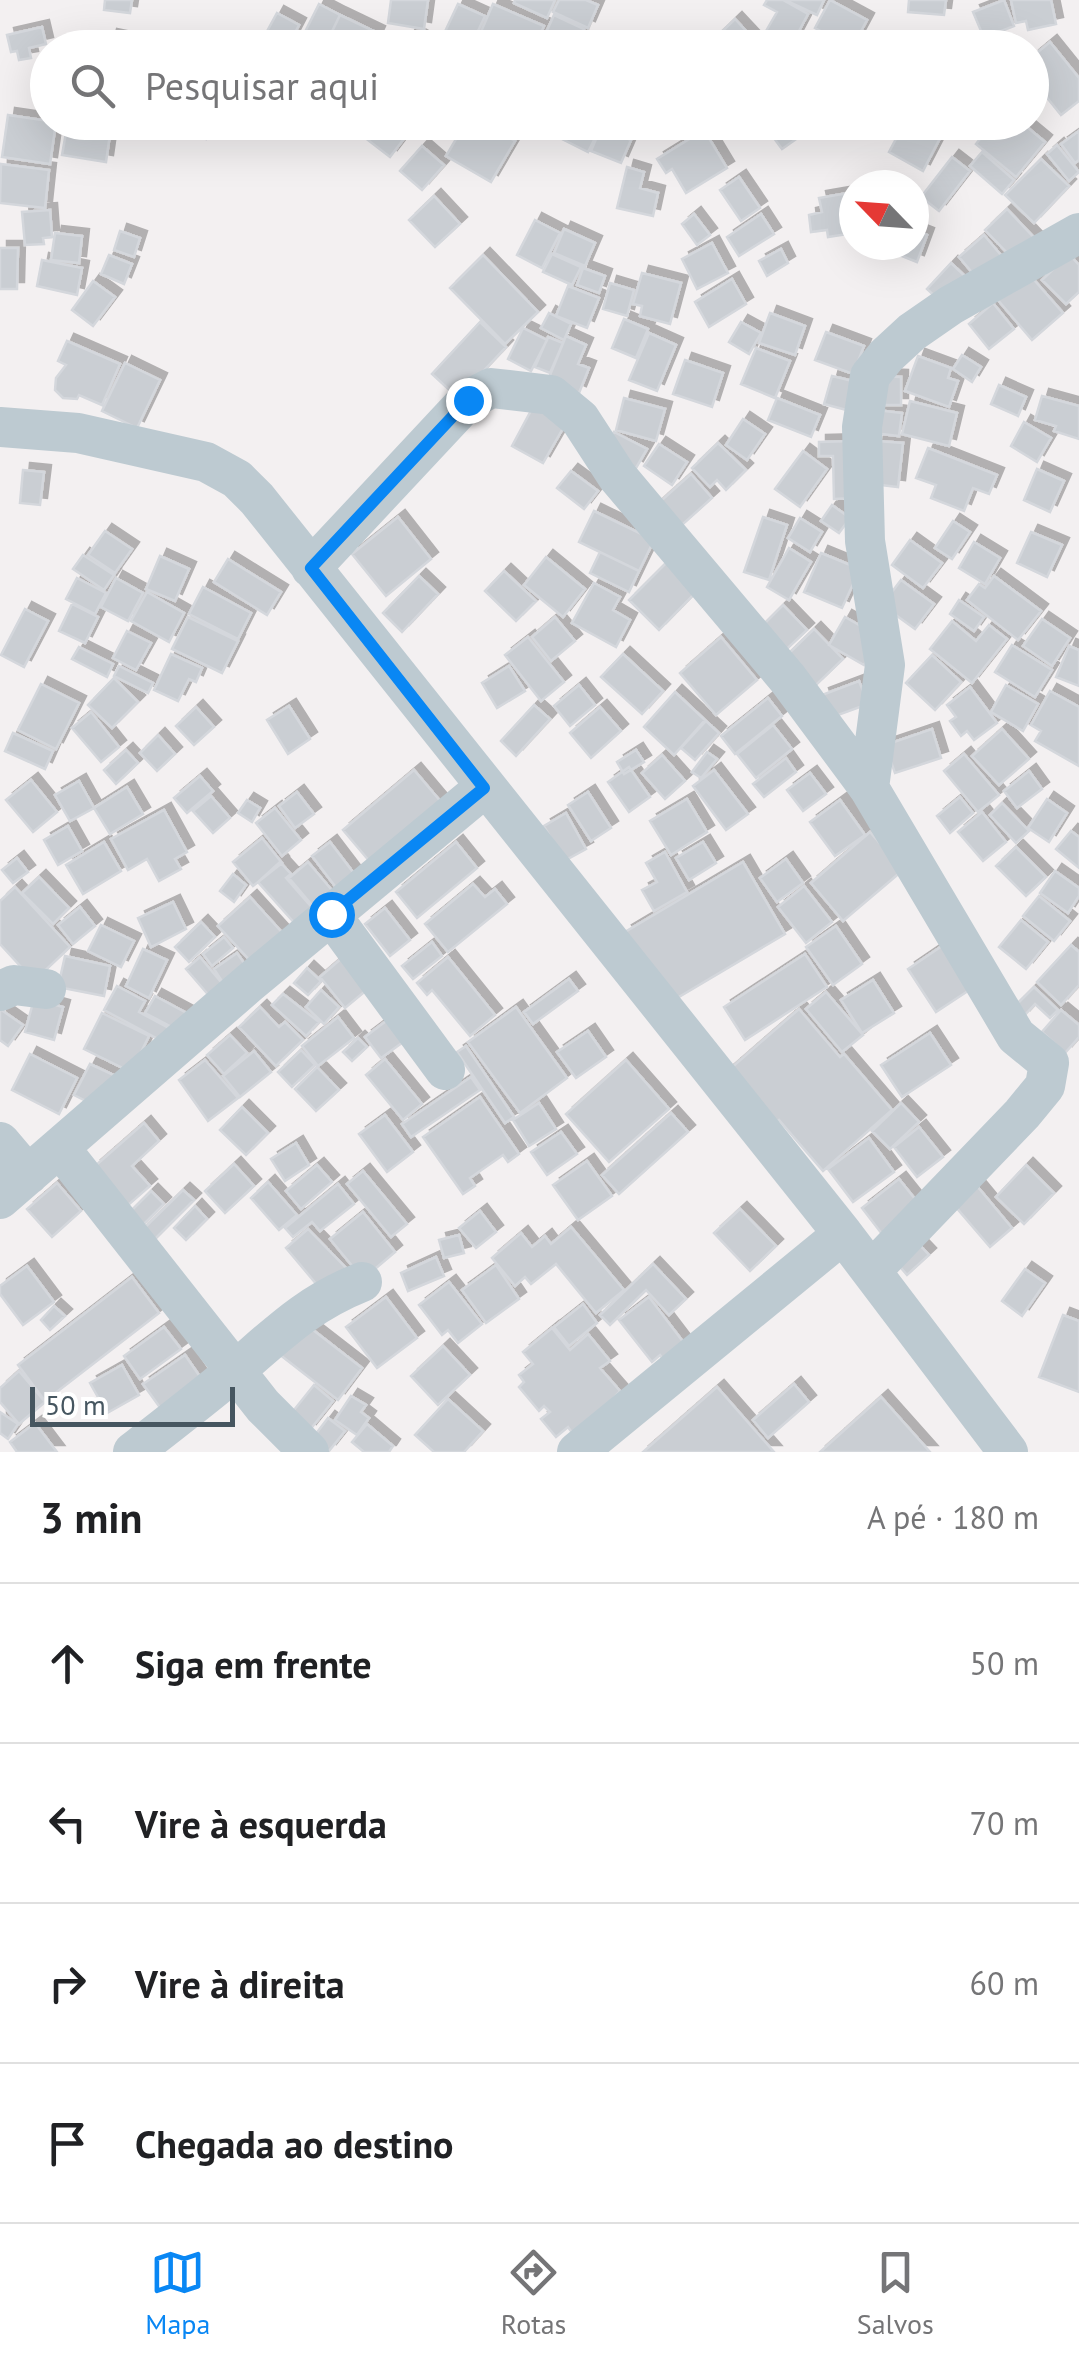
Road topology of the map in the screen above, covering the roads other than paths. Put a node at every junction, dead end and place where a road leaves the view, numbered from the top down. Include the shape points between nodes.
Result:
1 (1079, 233) edge
2 (0, 427) edge
3 (311, 568) junction
4 (484, 788) junction
5 (869, 788) junction
6 (331, 914) junction
7 (46, 990) dead end
8 (0, 991) edge
9 (445, 1070) dead end
10 (0, 1142) edge
11 (60, 1148) junction
12 (14, 1187) edge
13 (842, 1234) junction
14 (870, 1270) junction
15 (362, 1282) dead end
16 (235, 1371) junction
17 (133, 1452) edge
18 (309, 1452) edge
19 (577, 1452) edge
20 (1008, 1452) edge

1 - 5 street via 951,305 912,332 870,376 862,427 865,541 885,665
2 - 3 street via 78,433 206,462 257,499
3 - 4 street
3 - 5 street via 468,400 491,388 551,395 580,419 616,476 788,679
4 - 6 street
4 - 13 street
5 - 14 street via 1016,1036 1049,1063 1045,1086 1022,1114
6 - 9 street
6 - 11 street
7 - 8 street via 14,985
10 - 12 street
11 - 12 street
11 - 16 street
13 - 14 street
13 - 19 street
14 - 20 street
15 - 16 street via 292,1319
16 - 17 street
16 - 18 street

